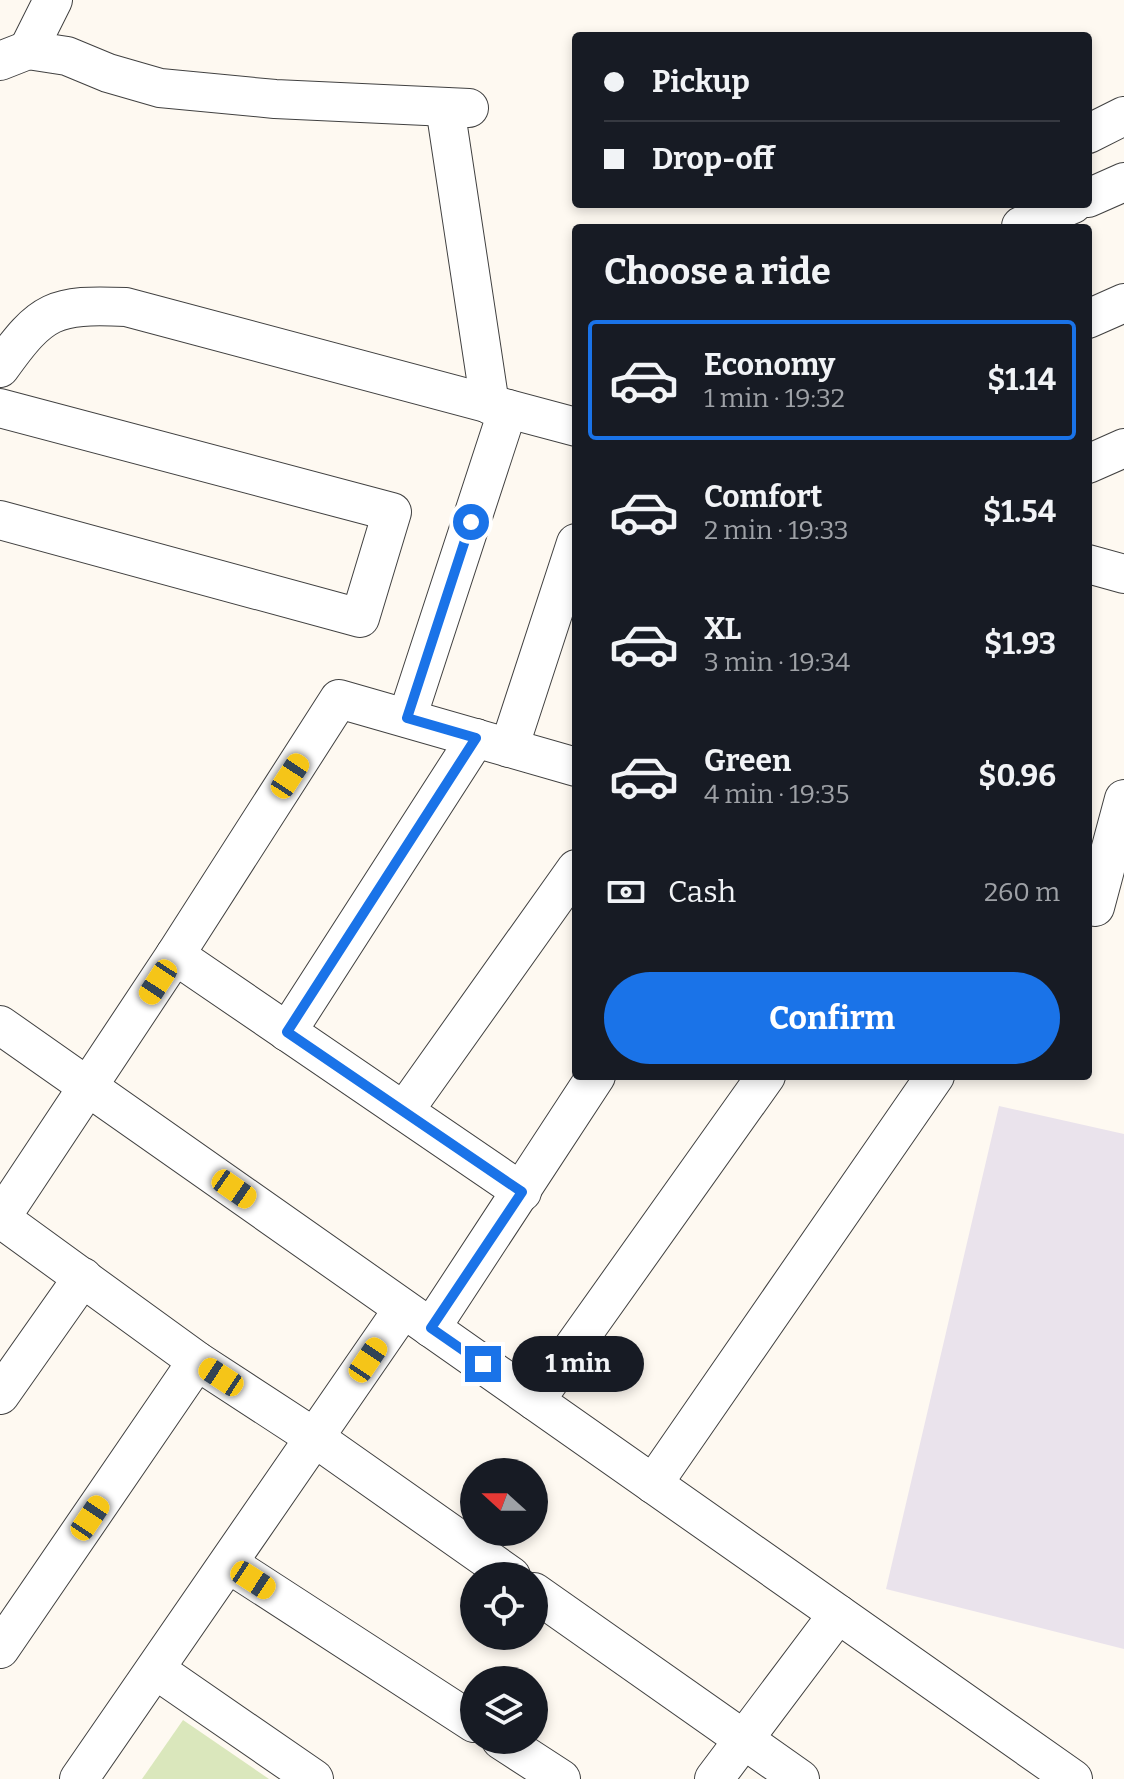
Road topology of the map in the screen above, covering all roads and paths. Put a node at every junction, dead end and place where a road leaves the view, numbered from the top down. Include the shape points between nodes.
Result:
1 (53, 0) edge
2 (14, 55) edge
3 (1124, 116) edge
4 (1092, 132) edge
5 (1124, 182) edge
6 (1092, 196) edge
7 (1058, 208) edge
8 (1018, 219) edge
9 (1124, 303) edge
10 (1092, 317) edge
11 (0, 368) edge
12 (499, 407) junction
13 (0, 408) edge
14 (572, 426) edge
15 (1124, 448) edge
16 (1092, 462) edge
17 (0, 520) edge
18 (572, 553) edge
19 (1092, 565) edge
20 (1124, 574) edge
21 (407, 718) junction
22 (493, 743) junction
23 (572, 766) edge
24 (1124, 799) edge
25 (572, 875) edge
26 (1102, 909) edge
27 (175, 955) junction
28 (0, 1025) edge
29 (287, 1032) junction
30 (593, 1080) edge
31 (763, 1080) edge
32 (932, 1080) edge
33 (88, 1087) junction
34 (404, 1111) junction
35 (522, 1192) junction
36 (0, 1218) edge
37 (83, 1277) junction
38 (417, 1318) junction
39 (197, 1361) junction
40 (0, 1395) edge
41 (535, 1401) junction
42 (315, 1438) junction
43 (653, 1484) junction
44 (491, 1562) edge
45 (229, 1564) junction
46 (548, 1602) edge
47 (838, 1614) junction
48 (0, 1649) edge
49 (156, 1670) junction
50 (460, 1714) edge
51 (743, 1739) junction
52 (523, 1754) edge
53 (79, 1779) edge
54 (314, 1779) edge
55 (561, 1779) edge
56 (714, 1779) edge
57 (800, 1779) edge
58 (1073, 1779) edge

1 - 2 street
2 - 12 street via 67,56 160,88 457,108
3 - 4 street
5 - 6 street
7 - 8 street
9 - 10 street
11 - 12 street via 24,335 55,311 85,305 126,307
12 - 14 street
12 - 21 street
13 - 17 street via 392,512 360,618
15 - 16 street
18 - 22 street
19 - 20 street
21 - 22 street
21 - 27 street via 339,699
22 - 23 street
22 - 29 street
24 - 26 street
25 - 34 street
27 - 29 street
27 - 33 street
28 - 33 street
29 - 34 street
30 - 35 street
31 - 41 street
32 - 43 street
33 - 36 street
33 - 38 street
34 - 35 street
35 - 38 street
36 - 37 street
37 - 39 street
37 - 40 street
38 - 41 street
38 - 42 street
39 - 42 street
39 - 48 street
41 - 43 street
42 - 44 street
42 - 45 street
43 - 47 street
45 - 49 street
45 - 50 street
46 - 51 street
47 - 51 street
47 - 58 street
49 - 53 street
49 - 54 street
51 - 56 street
51 - 57 street
52 - 55 street

